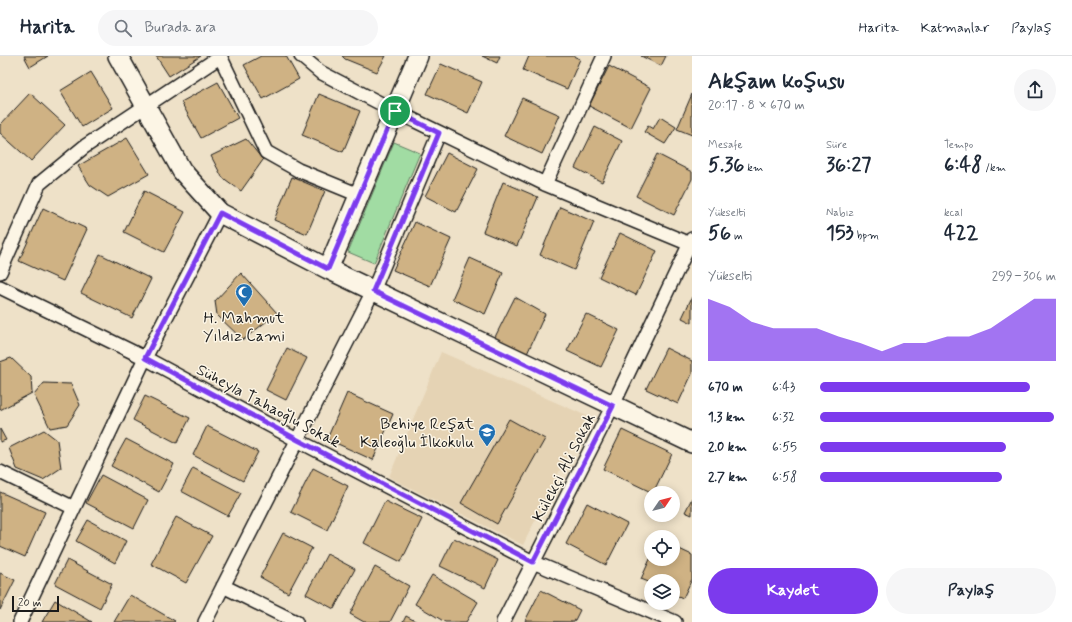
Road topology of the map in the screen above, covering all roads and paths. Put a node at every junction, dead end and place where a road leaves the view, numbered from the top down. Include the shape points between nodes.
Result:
1 (118, 56) edge
2 (220, 56) edge
3 (301, 56) edge
4 (418, 56) edge
5 (604, 56) edge
6 (146, 106) junction
7 (395, 111) junction
8 (439, 133) junction
9 (545, 184) junction
10 (359, 195) junction
11 (220, 213) junction
12 (691, 243) edge
13 (328, 269) junction
14 (0, 272) edge
15 (0, 287) edge
16 (373, 291) junction
17 (145, 358) junction
18 (613, 406) junction
19 (298, 440) junction
20 (692, 443) edge
21 (0, 472) edge
22 (74, 508) junction
23 (533, 562) junction
24 (223, 586) junction
25 (20, 622) edge
26 (205, 622) edge
27 (296, 622) edge
28 (503, 622) edge
29 (675, 622) edge

1 - 6 street
2 - 6 street
2 - 10 street via 266,152 298,170
3 - 7 street via 320,72
4 - 7 street
5 - 9 street
6 - 11 street via 182,171
6 - 14 street via 84,147 39,184
7 - 8 street
7 - 10 street
8 - 9 street
8 - 16 street
9 - 12 street
10 - 13 street
11 - 13 street
11 - 17 street
12 - 18 street, Külekçi Ali Sokak
13 - 16 street
15 - 17 street, Süheyla Tahaoğlu Sokak
16 - 18 street
16 - 19 street
17 - 19 street, Süheyla Tahaoğlu Sokak
17 - 22 street
18 - 20 street
18 - 23 street, Külekçi Ali Sokak
19 - 23 street, Süheyla Tahaoğlu Sokak
19 - 24 street
21 - 22 street
22 - 25 street
23 - 28 street, Külekçi Ali Sokak
23 - 29 street, Süheyla Tahaoğlu Sokak
24 - 26 street
24 - 27 street

